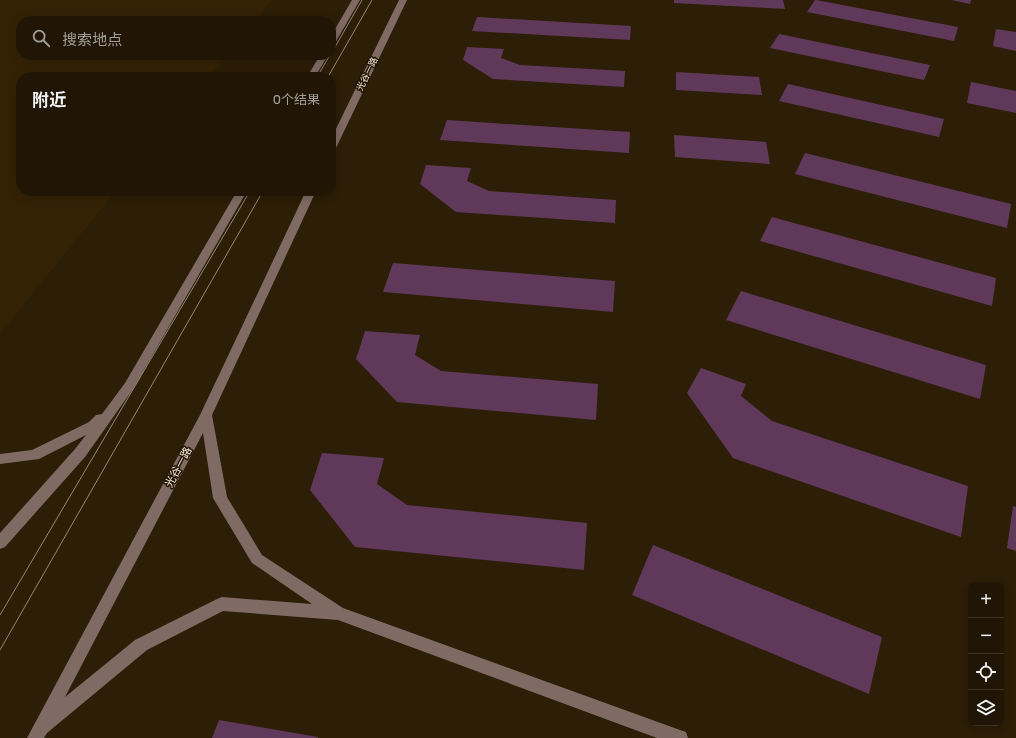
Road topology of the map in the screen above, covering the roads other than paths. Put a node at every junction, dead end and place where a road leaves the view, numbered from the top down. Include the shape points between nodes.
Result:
1 (356, 0) edge
2 (403, 0) edge
3 (336, 34) edge
4 (321, 60) edge
5 (314, 72) edge
6 (336, 138) edge
7 (239, 196) edge
8 (309, 196) edge
9 (129, 386) junction
10 (206, 415) junction
11 (0, 460) edge
12 (0, 543) edge
13 (338, 613) junction
14 (37, 734) edge
15 (680, 738) edge

1 - 3 main road
2 - 6 main road, 光谷一路
4 - 5 main road
7 - 9 main road
8 - 10 main road, 光谷一路
9 - 11 main road via 94,425 34,455
9 - 12 main road via 80,453
10 - 13 main road via 220,498 257,560
10 - 14 main road, 光谷一路
13 - 14 main road via 222,604 141,645
13 - 15 main road

